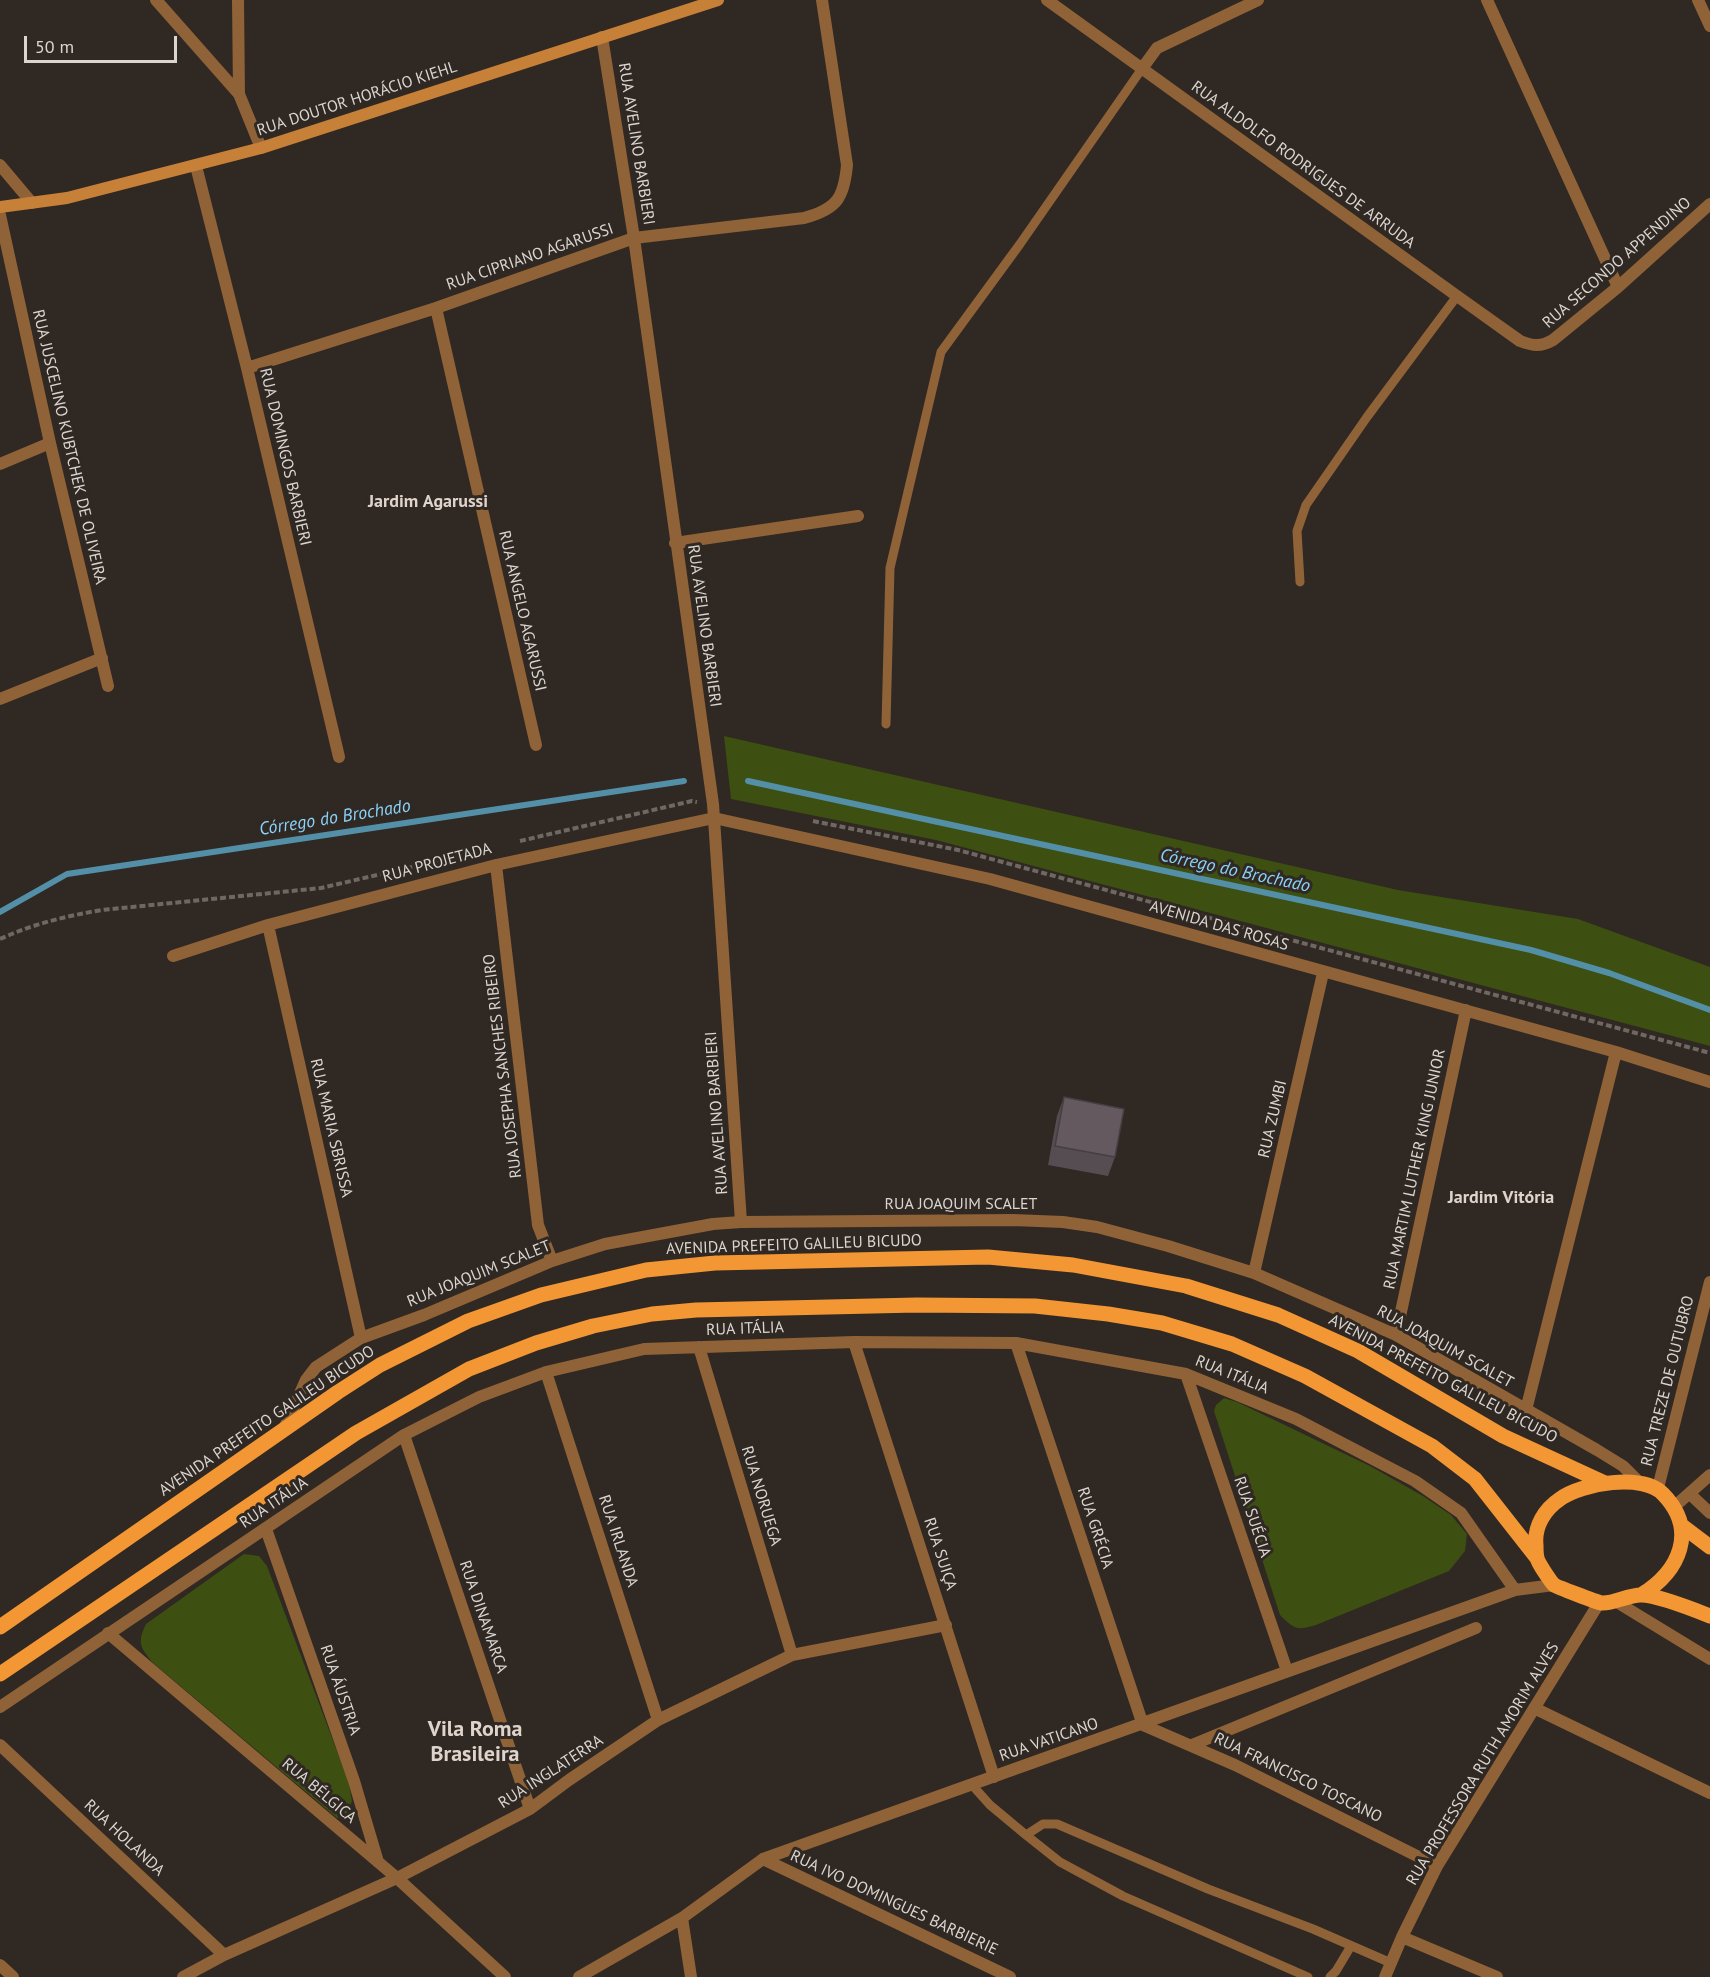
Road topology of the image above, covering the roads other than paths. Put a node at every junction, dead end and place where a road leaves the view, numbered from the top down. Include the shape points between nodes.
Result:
1 (156, 0) edge
2 (238, 0) edge
3 (718, 0) edge
4 (822, 0) edge
5 (1047, 0) edge
6 (1258, 0) edge
7 (1487, 0) edge
8 (1698, 0) edge
9 (1710, 26) edge
10 (602, 38) junction
11 (1141, 70) junction
12 (239, 94) junction
13 (261, 148) junction
14 (0, 165) edge
15 (196, 166) junction
16 (32, 203) junction
17 (1710, 204) edge
18 (0, 207) edge
19 (0, 215) edge
20 (634, 238) junction
21 (1618, 286) junction
22 (1457, 296) junction
23 (436, 308) junction
24 (1544, 345) joint
25 (247, 368) junction
26 (50, 443) junction
27 (0, 464) edge
28 (858, 516) dead end
29 (675, 543) junction
30 (1300, 582) dead end
31 (102, 657) junction
32 (108, 686) dead end
33 (0, 699) edge
34 (885, 724) dead end
35 (536, 745) dead end
36 (339, 757) dead end
37 (714, 818) junction
38 (496, 865) junction
39 (268, 925) junction
40 (173, 956) dead end
41 (1323, 973) junction
42 (1466, 1010) junction
43 (1616, 1052) junction
44 (1710, 1082) edge
45 (741, 1222) junction
46 (552, 1261) junction
47 (1254, 1273) junction
48 (1710, 1282) edge
49 (1396, 1335) junction
50 (361, 1338) junction
51 (854, 1342) junction
52 (1016, 1343) junction
53 (699, 1347) junction
54 (546, 1372) junction
55 (1186, 1374) junction
56 (1526, 1410) junction
57 (284, 1429) junction
58 (404, 1435) junction
59 (1710, 1475) edge
60 (1605, 1483) junction
61 (1641, 1484) junction
62 (1658, 1488) junction
63 (1690, 1494) junction
64 (1675, 1506) junction
65 (1710, 1513) edge
66 (1681, 1525) junction
67 (266, 1529) junction
68 (1710, 1547) edge
69 (1537, 1558) junction
70 (1554, 1585) junction
71 (1515, 1590) junction
72 (1641, 1595) junction
73 (1607, 1602) junction
74 (1710, 1616) edge
75 (946, 1625) junction
76 (0, 1627) edge
77 (1476, 1628) dead end
78 (108, 1633) junction
79 (792, 1655) junction
80 (1710, 1659) edge
81 (1287, 1671) junction
82 (0, 1674) edge
83 (0, 1707) edge
84 (1534, 1708) junction
85 (658, 1720) junction
86 (1143, 1725) junction
87 (0, 1745) edge
88 (1192, 1745) junction
89 (994, 1777) junction
90 (972, 1785) junction
91 (1710, 1793) edge
92 (530, 1809) junction
93 (1026, 1835) junction
94 (763, 1859) junction
95 (378, 1863) junction
96 (1437, 1866) junction
97 (397, 1878) junction
98 (681, 1918) junction
99 (1402, 1937) junction
100 (1351, 1946) junction
101 (224, 1955) junction
102 (1391, 1963) junction
103 (0, 1965) edge
104 (13, 1977) edge
105 (183, 1977) edge
106 (505, 1977) edge
107 (579, 1977) edge
108 (691, 1977) edge
109 (1010, 1977) edge
110 (1308, 1977) edge
111 (1330, 1977) edge
112 (1385, 1977) edge
113 (1497, 1977) edge

1 - 12 street
2 - 12 street
3 - 10 street, RUA DOUTOR HORÁCIO KIEHL
4 - 20 street, RUA CIPRIANO AGARUSSI via 847,165 845,187 836,204 804,218
5 - 11 street, RUA ALDOLFO RODRIGUES DE ARRUDA
6 - 11 street via 1157,48
7 - 21 street
8 - 9 street
10 - 13 street, RUA DOUTOR HORÁCIO KIEHL
10 - 20 street, RUA AVELINO BARBIERI
11 - 22 street, RUA ALDOLFO RODRIGUES DE ARRUDA
11 - 34 lane via 941,352 890,568
12 - 13 street
13 - 15 street, RUA DOUTOR HORÁCIO KIEHL
14 - 16 street
15 - 16 street, RUA DOUTOR HORÁCIO KIEHL
15 - 25 street, RUA DOMINGOS BARBIERI
16 - 18 street, RUA DOUTOR HORÁCIO KIEHL
17 - 21 street, RUA SECONDO APPENDINO
19 - 26 street, RUA JUSCELINO KUBTCHEK DE OLIVEIRA
20 - 23 street, RUA CIPRIANO AGARUSSI
20 - 29 street, RUA AVELINO BARBIERI
21 - 24 street, RUA SECONDO APPENDINO
22 - 24 street, RUA ALDOLFO RODRIGUES DE ARRUDA via 1520,341
22 - 30 lane via 1306,505 1297,531
23 - 25 street, RUA CIPRIANO AGARUSSI
23 - 35 street, RUA ANGELO AGARUSSI
25 - 36 street, RUA DOMINGOS BARBIERI
26 - 27 street
26 - 31 street, RUA JUSCELINO KUBTCHEK DE OLIVEIRA
28 - 29 street
29 - 37 street, RUA AVELINO BARBIERI
31 - 32 street, RUA JUSCELINO KUBTCHEK DE OLIVEIRA
31 - 33 street
37 - 38 street, RUA PROJETADA
37 - 41 street, AVENIDA DAS ROSAS via 990,879
37 - 45 street, RUA AVELINO BARBIERI
38 - 39 street, RUA PROJETADA
38 - 46 street, RUA JOSEPHA SANCHES RIBEIRO via 538,1225
39 - 40 street, RUA PROJETADA
39 - 50 street, RUA MARIA SBRISSA
41 - 42 street, AVENIDA DAS ROSAS
41 - 47 street, RUA ZUMBI
42 - 43 street, AVENIDA DAS ROSAS
42 - 49 street, RUA MARTIM LUTHER KING JUNIOR
43 - 44 street, AVENIDA DAS ROSAS
43 - 56 street
45 - 46 street, RUA JOAQUIM SCALET via 605,1244
45 - 47 street, RUA JOAQUIM SCALET via 1063,1222 1158,1243
46 - 50 street, RUA JOAQUIM SCALET
47 - 49 street, RUA JOAQUIM SCALET
48 - 62 street, RUA TREZE DE OUTUBRO
49 - 56 street, RUA JOAQUIM SCALET
50 - 57 street, RUA JOAQUIM SCALET via 316,1367
51 - 52 street, RUA ITÁLIA
51 - 53 street, RUA ITÁLIA
51 - 75 street, RUA SUIÇA
52 - 55 street, RUA ITÁLIA
52 - 86 street, RUA GRÉCIA
53 - 54 street, RUA ITÁLIA via 644,1349
53 - 79 street, RUA NORUEGA
54 - 58 street, RUA ITÁLIA via 479,1397
54 - 85 street, RUA IRLANDA
55 - 71 street, RUA ITÁLIA via 1296,1419 1415,1480 1461,1514
55 - 81 street, RUA SUÉCIA
56 - 61 street, RUA JOAQUIM SCALET via 1597,1450
57 - 60 main road, AVENIDA PREFEITO GALILEU BICUDO via 380,1365 427,1340 541,1295 590,1282 646,1269 715,1263 988,1257 1074,1265 1186,1286 1278,1315 1358,1351 1503,1436
57 - 76 main road, AVENIDA PREFEITO GALILEU BICUDO
58 - 67 street, RUA ITÁLIA
58 - 92 street, RUA DINAMARCA
59 - 63 street
60 - 61 main road
60 - 69 main road via 1560,1498 1543,1515 1535,1536
61 - 62 main road
62 - 64 main road
63 - 64 street
63 - 65 street
64 - 66 main road
66 - 68 main road
66 - 72 main road via 1682,1544 1674,1563 1655,1586
67 - 78 street, RUA ITÁLIA
67 - 95 street, RUA ÁUSTRIA via 354,1781
69 - 70 main road
69 - 82 main road via 1475,1479 1432,1446 1305,1376 1222,1341 1162,1323 1035,1306 696,1310 593,1326 469,1369 356,1433
70 - 71 street, RUA VATICANO
70 - 73 main road
71 - 81 street, RUA VATICANO
72 - 73 main road
72 - 74 main road
73 - 80 street
73 - 84 street, RUA PROFESSORA RUTH AMORIM ALVES
75 - 79 street, RUA INGLATERRA
75 - 89 street, RUA SUIÇA
77 - 88 street
78 - 83 street, RUA ITÁLIA
78 - 95 street, RUA BÉLGICA
79 - 85 street, RUA INGLATERRA
81 - 86 street, RUA VATICANO
84 - 91 street
84 - 96 street, RUA PROFESSORA RUTH AMORIM ALVES
85 - 92 street, RUA INGLATERRA
86 - 88 street, RUA FRANCISCO TOSCANO
86 - 89 street, RUA VATICANO
87 - 101 street, RUA HOLANDA
88 - 96 street, RUA FRANCISCO TOSCANO
89 - 90 street, RUA VATICANO
90 - 93 lane
90 - 94 street, RUA VATICANO
92 - 97 street, RUA INGLATERRA
93 - 100 lane via 1043,1824 1058,1824
93 - 110 lane via 1060,1862 1123,1896
94 - 98 street, RUA VATICANO
94 - 109 street, RUA IVO DOMINGUES BARBIERIE
95 - 97 street, RUA BÉLGICA
96 - 99 street, RUA PROFESSORA RUTH AMORIM ALVES
97 - 101 street, RUA INGLATERRA
97 - 106 street, RUA BÉLGICA
98 - 107 street, RUA VATICANO
98 - 108 street
99 - 102 street, RUA PROFESSORA RUTH AMORIM ALVES
99 - 113 street
100 - 102 lane
100 - 111 lane
101 - 105 street, RUA INGLATERRA
102 - 112 street, RUA PROFESSORA RUTH AMORIM ALVES
103 - 104 street

